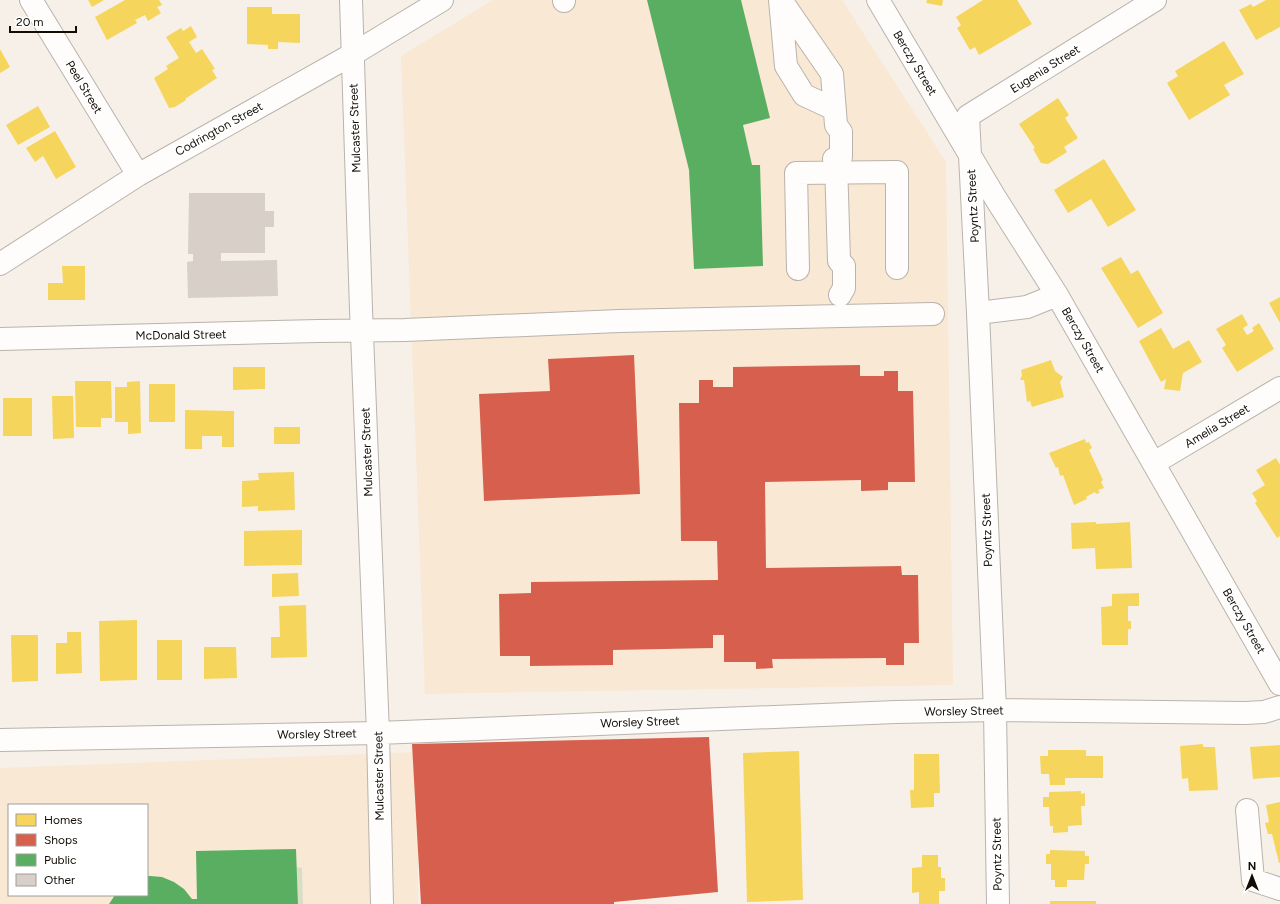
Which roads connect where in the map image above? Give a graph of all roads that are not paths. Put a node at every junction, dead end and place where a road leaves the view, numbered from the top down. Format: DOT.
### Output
graph roads {
  1 [pos="31,0"];
  2 [pos="351,0"];
  3 [pos="442,0"];
  4 [pos="780,0"];
  5 [pos="878,0"];
  6 [pos="1155,0"];
  7 [pos="352,54"];
  8 [pos="835,117"];
  9 [pos="971,156"];
  10 [pos="836,167"];
  11 [pos="138,175"];
  12 [pos="0,264"];
  13 [pos="897,268"];
  14 [pos="798,269"];
  15 [pos="1057,295"];
  16 [pos="840,306"];
  17 [pos="978,313"];
  18 [pos="933,314"];
  19 [pos="362,330"];
  20 [pos="0,339"];
  21 [pos="1280,388"];
  22 [pos="1154,463"];
  23 [pos="1280,684"];
  24 [pos="1280,707"];
  25 [pos="995,710"];
  26 [pos="378,733"];
  27 [pos="0,740"];
  28 [pos="1247,810"];
  29 [pos="1280,889"];
  30 [pos="382,904"];
  31 [pos="998,904"];
  1 -- 11 [label="street, Peel Street"];
  2 -- 7 [label="street, Mulcaster Street"];
  3 -- 7 [label="street, Codrington Street"];
  4 -- 8 [label="street"];
  4 -- 8 [label="street"];
  5 -- 9 [label="street, Berczy Street"];
  6 -- 9 [label="street, Eugenia Street"];
  7 -- 11 [label="street, Codrington Street"];
  7 -- 19 [label="street, Mulcaster Street"];
  8 -- 10 [label="street"];
  9 -- 15 [label="street, Berczy Street"];
  9 -- 17 [label="street, Poyntz Street"];
  10 -- 13 [label="street"];
  10 -- 14 [label="street"];
  10 -- 16 [label="street"];
  11 -- 12 [label="street, Codrington Street"];
  15 -- 17 [label="street"];
  15 -- 22 [label="street, Berczy Street"];
  16 -- 18 [label="street, McDonald Street"];
  16 -- 19 [label="street, McDonald Street"];
  17 -- 25 [label="street, Poyntz Street"];
  19 -- 20 [label="street, McDonald Street"];
  19 -- 26 [label="street, Mulcaster Street"];
  21 -- 22 [label="street, Amelia Street"];
  22 -- 23 [label="street, Berczy Street"];
  24 -- 25 [label="street, Worsley Street"];
  25 -- 26 [label="street, Worsley Street"];
  25 -- 31 [label="street, Poyntz Street"];
  26 -- 27 [label="street, Worsley Street"];
  26 -- 30 [label="street, Mulcaster Street"];
  28 -- 29 [label="street"];
}
